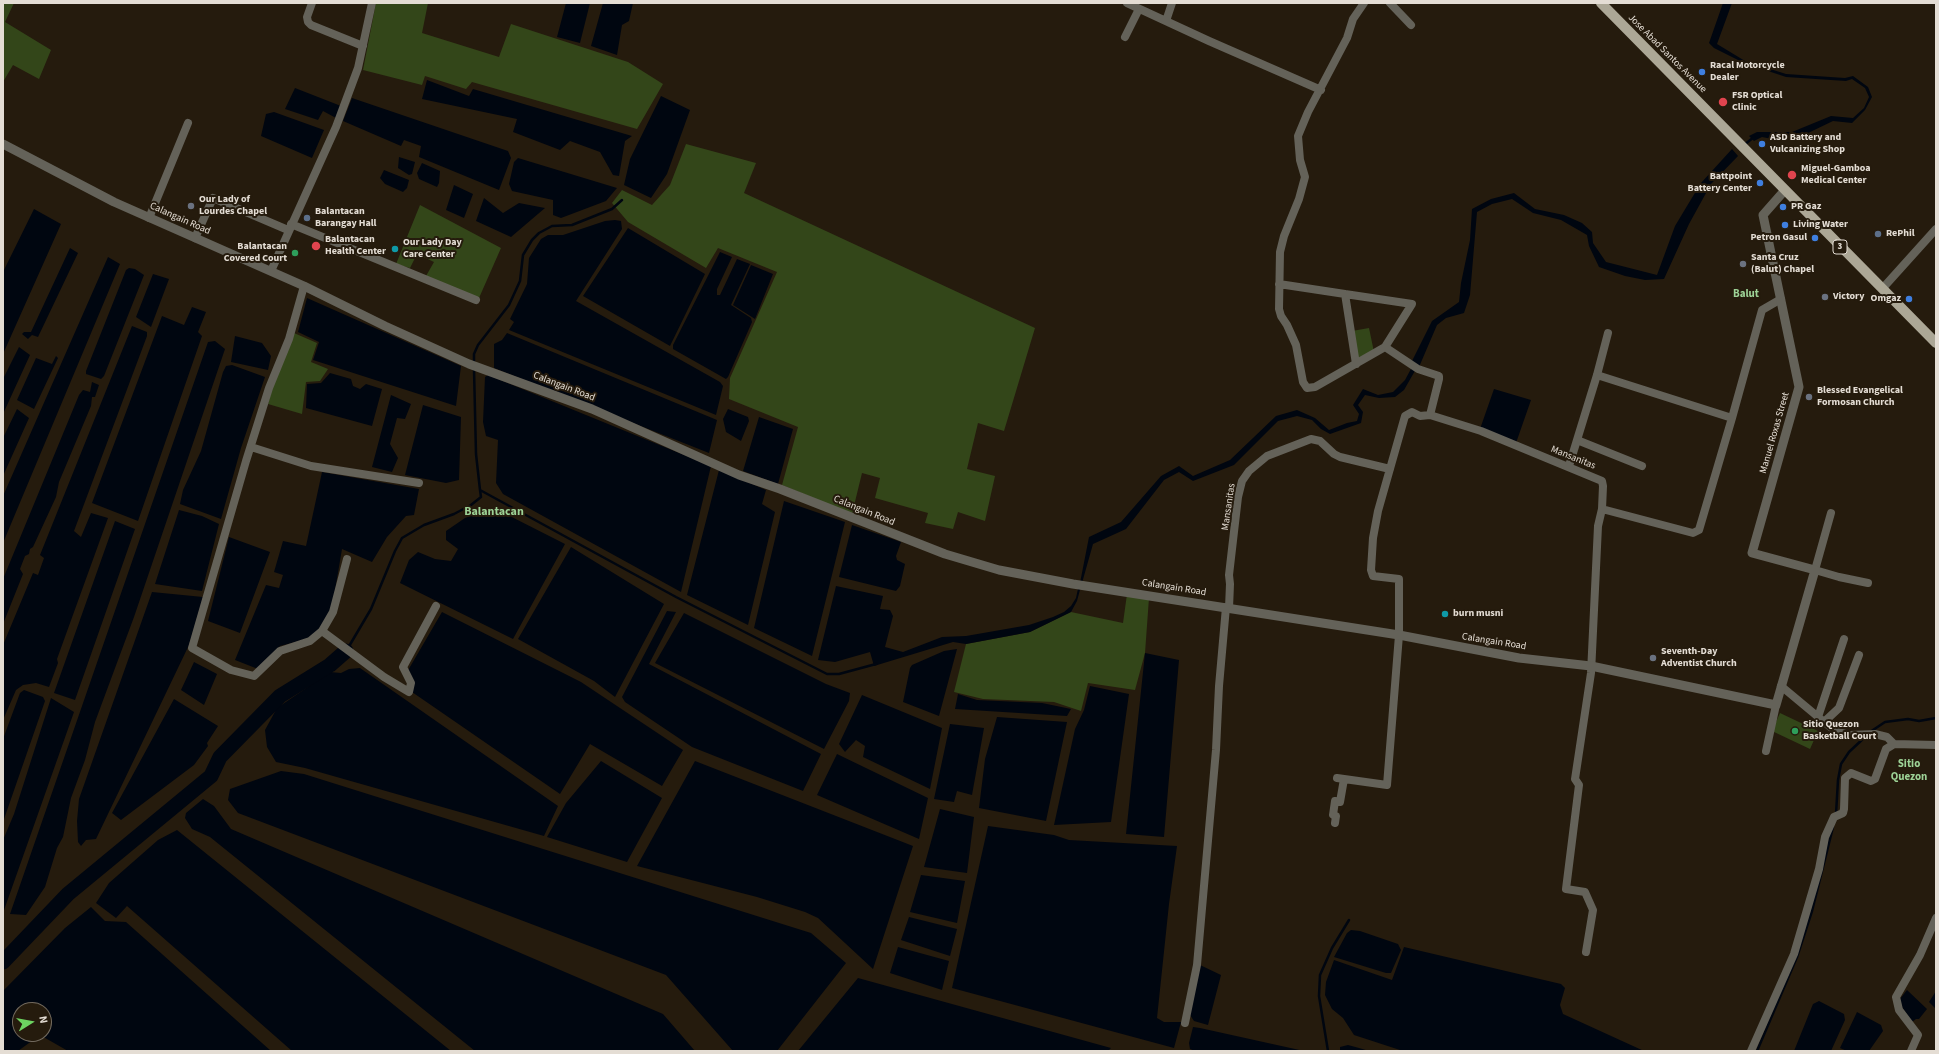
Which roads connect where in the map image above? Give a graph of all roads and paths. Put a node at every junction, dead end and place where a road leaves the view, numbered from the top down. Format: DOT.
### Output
graph roads {
  1 [pos="312,3"];
  2 [pos="372,3"];
  3 [pos="1130,3"];
  4 [pos="1172,3"];
  5 [pos="1364,3"];
  6 [pos="1390,3"];
  7 [pos="1601,3"];
  8 [pos="1139,9"];
  9 [pos="1166,21"];
  10 [pos="1411,25"];
  11 [pos="1125,37"];
  12 [pos="363,46"];
  13 [pos="1321,90"];
  14 [pos="188,123"];
  15 [pos="3,144"];
  16 [pos="1785,190"];
  17 [pos="149,218"];
  18 [pos="289,227"];
  19 [pos="1936,229"];
  20 [pos="195,238"];
  21 [pos="271,271"];
  22 [pos="1279,284"];
  23 [pos="304,286"];
  24 [pos="1882,289"];
  25 [pos="1345,294"];
  26 [pos="1781,299"];
  27 [pos="476,300"];
  28 [pos="1608,333"];
  29 [pos="1936,343"];
  30 [pos="1385,347"];
  31 [pos="1356,364"];
  32 [pos="1597,374"];
  33 [pos="1430,415"];
  34 [pos="1732,418"];
  35 [pos="1577,440"];
  36 [pos="250,447"];
  37 [pos="1568,466"];
  38 [pos="1642,466"];
  39 [pos="1390,469"];
  40 [pos="420,483"];
  41 [pos="1602,509"];
  42 [pos="1831,512"];
  43 [pos="347,559"];
  44 [pos="1815,570"];
  45 [pos="1868,583"];
  46 [pos="436,606"];
  47 [pos="1228,608"];
  48 [pos="322,630"];
  49 [pos="1399,635"];
  50 [pos="1844,639"];
  51 [pos="1859,655"];
  52 [pos="1591,666"];
  53 [pos="1781,686"];
  54 [pos="1776,705"];
  55 [pos="1821,720"];
  56 [pos="1894,744"];
  57 [pos="1936,745"];
  58 [pos="1766,751"];
  59 [pos="1335,823"];
  60 [pos="1936,918"];
  61 [pos="1586,952"];
  62 [pos="1185,1023"];
  63 [pos="1751,1051"];
  64 [pos="1911,1051"];
  1 -- 12 [label="street"];
  2 -- 12 [label="street"];
  3 -- 8 [label="street"];
  4 -- 9 [label="street"];
  5 -- 13 [label="street"];
  6 -- 10 [label="street"];
  7 -- 16 [label="main road, Jose Abad Santos Avenue / 3"];
  8 -- 9 [label="street"];
  8 -- 11 [label="street"];
  9 -- 13 [label="street"];
  12 -- 18 [label="street"];
  13 -- 22 [label="street"];
  14 -- 17 [label="street"];
  15 -- 17 [label="street, Calangain Road"];
  16 -- 24 [label="main road, Jose Abad Santos Avenue / 3"];
  16 -- 26 [label="street, Manuel Roxas Street"];
  17 -- 20 [label="street, Calangain Road"];
  18 -- 20 [label="street"];
  18 -- 21 [label="street"];
  18 -- 27 [label="street"];
  19 -- 24 [label="street"];
  20 -- 21 [label="street, Calangain Road"];
  21 -- 23 [label="street, Calangain Road"];
  22 -- 25 [label="street"];
  22 -- 31 [label="street"];
  23 -- 36 [label="street"];
  23 -- 47 [label="street, Calangain Road"];
  24 -- 29 [label="main road, Jose Abad Santos Avenue / 3"];
  25 -- 30 [label="street"];
  25 -- 31 [label="street"];
  26 -- 34 [label="street"];
  26 -- 44 [label="street, Manuel Roxas Street"];
  28 -- 32 [label="street"];
  30 -- 31 [label="street"];
  30 -- 33 [label="street"];
  32 -- 34 [label="street"];
  32 -- 35 [label="street"];
  33 -- 37 [label="street, Mansanitas"];
  33 -- 39 [label="street, Mansanitas"];
  34 -- 41 [label="street"];
  35 -- 37 [label="street"];
  35 -- 38 [label="street"];
  36 -- 40 [label="street"];
  36 -- 48 [label="street"];
  37 -- 41 [label="street, Mansanitas"];
  39 -- 47 [label="street, Mansanitas"];
  39 -- 49 [label="street, Mansanitas"];
  41 -- 52 [label="street, Mansanitas"];
  42 -- 44 [label="street"];
  43 -- 48 [label="street"];
  44 -- 45 [label="street"];
  44 -- 53 [label="street"];
  46 -- 48 [label="street"];
  47 -- 49 [label="street, Calangain Road"];
  47 -- 62 [label="street, Mansanitas"];
  49 -- 52 [label="street, Calangain Road"];
  49 -- 59 [label="street"];
  50 -- 55 [label="street"];
  51 -- 55 [label="street"];
  52 -- 54 [label="street, Calangain Road"];
  52 -- 61 [label="street, Mansanitas"];
  53 -- 54 [label="street"];
  53 -- 55 [label="street"];
  54 -- 58 [label="street"];
  55 -- 56 [label="street"];
  56 -- 57 [label="street"];
  56 -- 63 [label="street"];
  60 -- 64 [label="street"];
}
